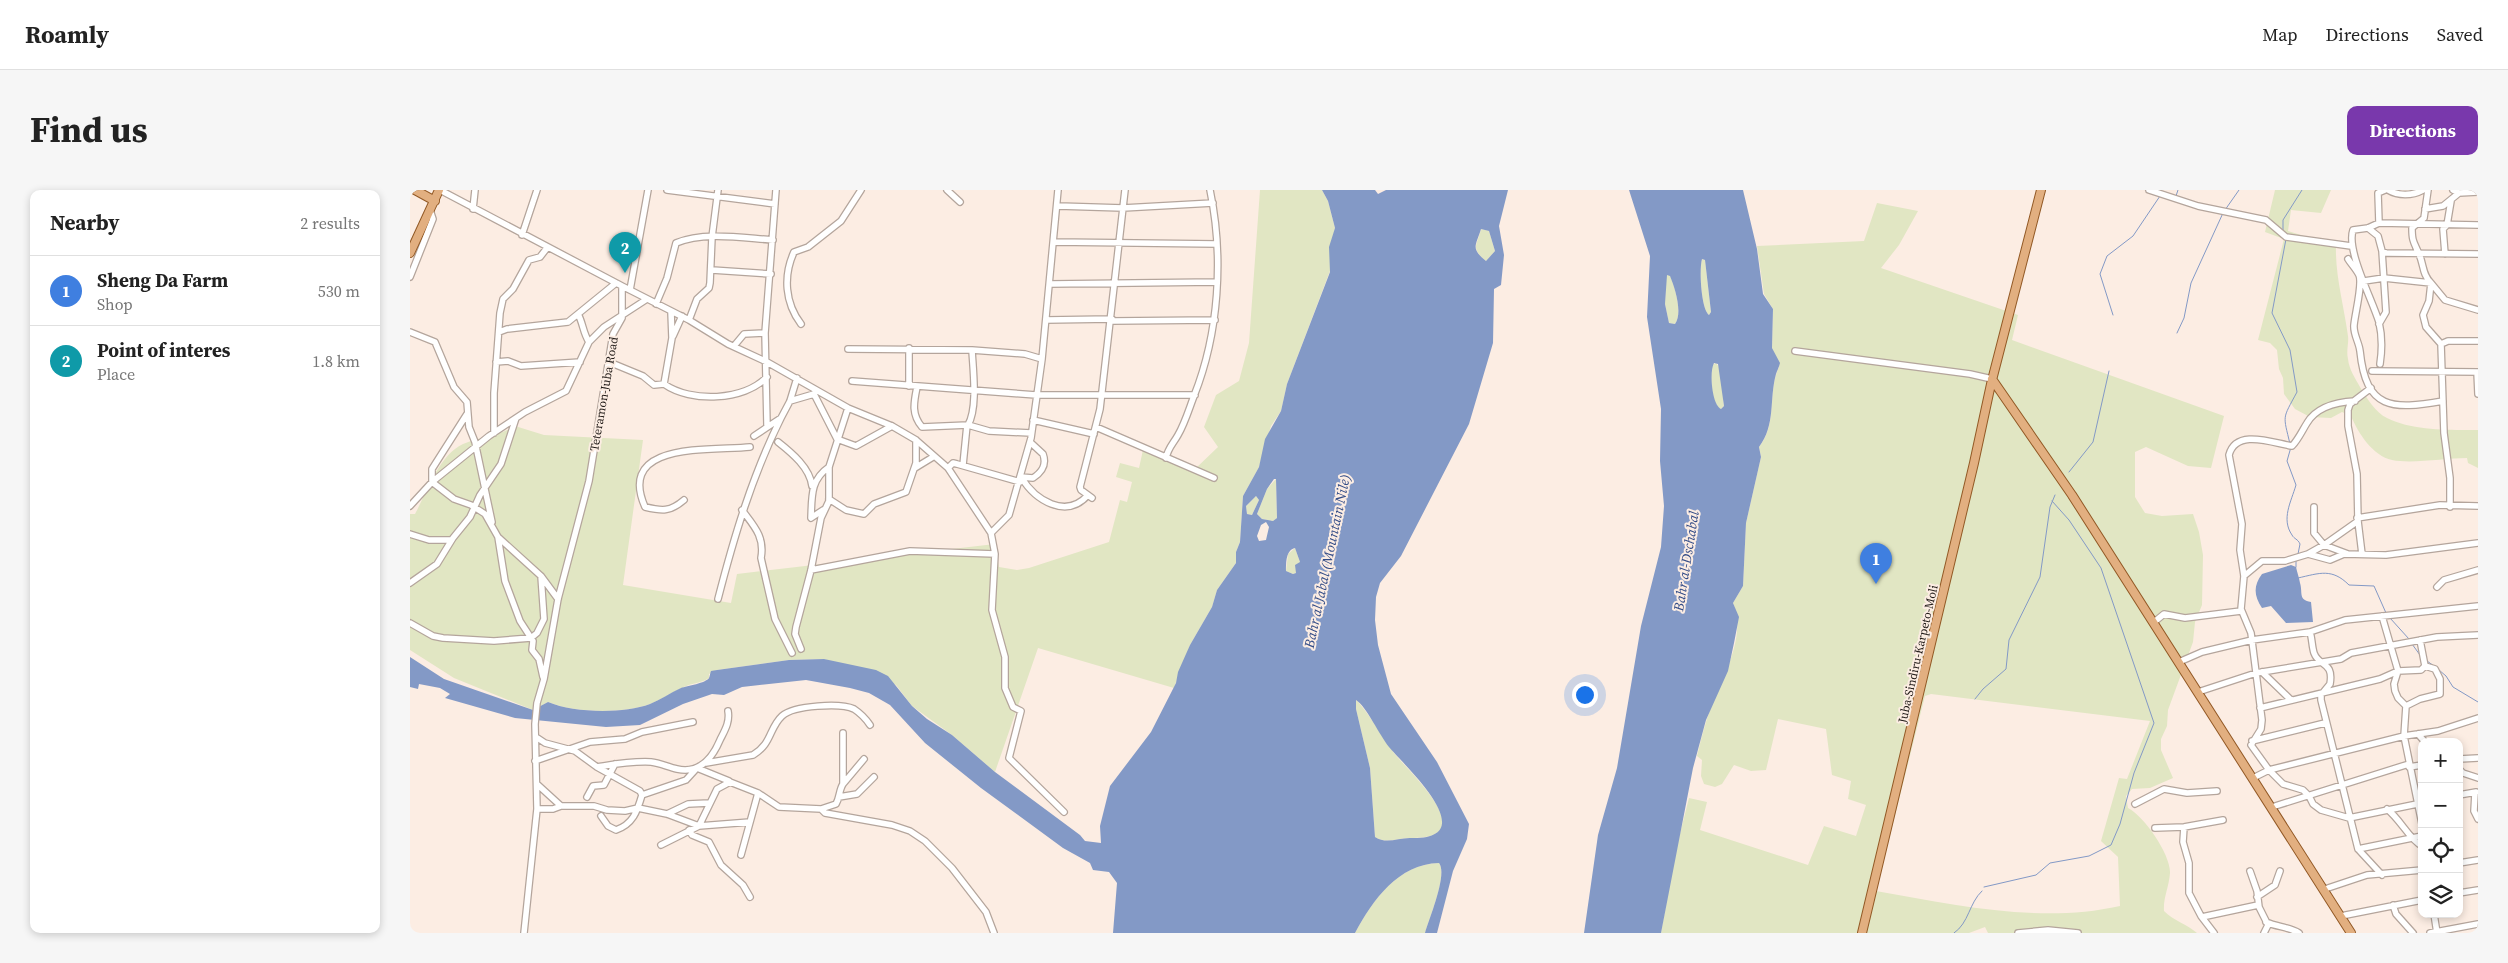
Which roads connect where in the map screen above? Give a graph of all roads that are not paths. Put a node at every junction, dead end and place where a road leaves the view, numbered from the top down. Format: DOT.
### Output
graph roads {
  1 [pos="415,190"];
  2 [pos="440,190"];
  3 [pos="475,190"];
  4 [pos="537,190"];
  5 [pos="648,190"];
  6 [pos="667,190"];
  7 [pos="718,190"];
  8 [pos="776,190"];
  9 [pos="861,190"];
  10 [pos="947,190"];
  11 [pos="1058,190"];
  12 [pos="1125,190"];
  13 [pos="1210,190"];
  14 [pos="2041,190"];
  15 [pos="2149,190"];
  16 [pos="2387,190"];
  17 [pos="2422,190"];
  18 [pos="2428,190"];
  19 [pos="2456,191"];
  20 [pos="2378,192"];
  21 [pos="2478,192"];
  22 [pos="717,198"];
  23 [pos="435,201"];
  24 [pos="2451,201"];
  25 [pos="960,202"];
  26 [pos="1213,203"];
  27 [pos="775,204"];
  28 [pos="1058,206"];
  29 [pos="1123,208"];
  30 [pos="473,209"];
  31 [pos="430,210"];
  32 [pos="2425,210"];
  33 [pos="2379,223"];
  34 [pos="2478,224"];
  35 [pos="2415,225"];
  36 [pos="2447,225"];
  37 [pos="2368,228"];
  38 [pos="522,235"];
  39 [pos="712,237"];
  40 [pos="773,240"];
  41 [pos="1054,242"];
  42 [pos="1119,243"];
  43 [pos="1217,244"];
  44 [pos="2351,246"];
  45 [pos="547,248"];
  46 [pos="2382,251"];
  47 [pos="410,253"];
  48 [pos="2419,254"];
  49 [pos="2445,254"];
  50 [pos="2478,254"];
  51 [pos="2348,259"];
  52 [pos="712,270"];
  53 [pos="771,274"];
  54 [pos="410,277"];
  55 [pos="2384,278"];
  56 [pos="2364,281"];
  57 [pos="1115,282"];
  58 [pos="1217,282"];
  59 [pos="616,283"];
  60 [pos="2431,283"];
  61 [pos="1050,284"];
  62 [pos="622,286"];
  63 [pos="630,290"];
  64 [pos="646,299"];
  65 [pos="656,304"];
  66 [pos="2478,310"];
  67 [pos="671,312"];
  68 [pos="578,314"];
  69 [pos="682,316"];
  70 [pos="622,318"];
  71 [pos="689,320"];
  72 [pos="1046,320"];
  73 [pos="1112,320"];
  74 [pos="1215,320"];
  75 [pos="801,324"];
  76 [pos="2379,324"];
  77 [pos="410,332"];
  78 [pos="499,332"];
  79 [pos="765,333"];
  80 [pos="672,338"];
  81 [pos="2478,341"];
  82 [pos="589,342"];
  83 [pos="2441,344"];
  84 [pos="734,346"];
  85 [pos="909,348"];
  86 [pos="848,349"];
  87 [pos="972,350"];
  88 [pos="1795,351"];
  89 [pos="1042,359"];
  90 [pos="496,362"];
  91 [pos="580,362"];
  92 [pos="609,362"];
  93 [pos="767,362"];
  94 [pos="2380,364"];
  95 [pos="2372,371"];
  96 [pos="2443,372"];
  97 [pos="2478,372"];
  98 [pos="766,377"];
  99 [pos="797,378"];
  100 [pos="1992,380"];
  101 [pos="852,381"];
  102 [pos="664,384"];
  103 [pos="909,386"];
  104 [pos="917,387"];
  105 [pos="2371,388"];
  106 [pos="973,389"];
  107 [pos="815,393"];
  108 [pos="1036,394"];
  109 [pos="1102,394"];
  110 [pos="2478,394"];
  111 [pos="1195,395"];
  112 [pos="790,401"];
  113 [pos="2355,401"];
  114 [pos="2443,401"];
  115 [pos="848,408"];
  116 [pos="467,414"];
  117 [pos="516,418"];
  118 [pos="781,418"];
  119 [pos="1033,420"];
  120 [pos="767,425"];
  121 [pos="967,425"];
  122 [pos="892,426"];
  123 [pos="1096,427"];
  124 [pos="494,433"];
  125 [pos="1031,433"];
  126 [pos="1094,434"];
  127 [pos="754,436"];
  128 [pos="837,439"];
  129 [pos="916,440"];
  130 [pos="778,442"];
  131 [pos="1030,442"];
  132 [pos="475,447"];
  133 [pos="750,447"];
  134 [pos="933,457"];
  135 [pos="1166,458"];
  136 [pos="963,465"];
  137 [pos="829,467"];
  138 [pos="948,468"];
  139 [pos="913,469"];
  140 [pos="1214,478"];
  141 [pos="1020,480"];
  142 [pos="432,482"];
  143 [pos="812,486"];
  144 [pos="485,487"];
  145 [pos="829,499"];
  146 [pos="684,500"];
  147 [pos="410,506"];
  148 [pos="2478,506"];
  149 [pos="475,507"];
  150 [pos="2314,507"];
  151 [pos="2450,507"];
  152 [pos="742,510"];
  153 [pos="824,510"];
  154 [pos="2357,519"];
  155 [pos="492,524"];
  156 [pos="991,533"];
  157 [pos="410,534"];
  158 [pos="498,536"];
  159 [pos="451,540"];
  160 [pos="2478,543"];
  161 [pos="2324,545"];
  162 [pos="995,554"];
  163 [pos="2308,554"];
  164 [pos="2348,554"];
  165 [pos="2362,554"];
  166 [pos="811,570"];
  167 [pos="2478,570"];
  168 [pos="541,576"];
  169 [pos="2244,576"];
  170 [pos="410,583"];
  171 [pos="2437,587"];
  172 [pos="558,598"];
  173 [pos="718,599"];
  174 [pos="2478,606"];
  175 [pos="2241,611"];
  176 [pos="2382,616"];
  177 [pos="410,623"];
  178 [pos="2153,623"];
  179 [pos="2310,632"];
  180 [pos="2478,635"];
  181 [pos="531,638"];
  182 [pos="2252,640"];
  183 [pos="2420,640"];
  184 [pos="2390,647"];
  185 [pos="801,649"];
  186 [pos="792,653"];
  187 [pos="2323,661"];
  188 [pos="2179,662"];
  189 [pos="2425,666"];
  190 [pos="2398,671"];
  191 [pos="2259,673"];
  192 [pos="544,679"];
  193 [pos="2325,691"];
  194 [pos="2198,692"];
  195 [pos="2291,700"];
  196 [pos="2406,706"];
  197 [pos="2260,708"];
  198 [pos="728,712"];
  199 [pos="2478,718"];
  200 [pos="693,722"];
  201 [pos="2325,723"];
  202 [pos="870,725"];
  203 [pos="843,734"];
  204 [pos="2418,734"];
  205 [pos="2404,736"];
  206 [pos="536,737"];
  207 [pos="2422,738"];
  208 [pos="2252,742"];
  209 [pos="569,750"];
  210 [pos="2333,753"];
  211 [pos="2478,758"];
  212 [pos="864,759"];
  213 [pos="2463,759"];
  214 [pos="535,761"];
  215 [pos="706,763"];
  216 [pos="615,764"];
  217 [pos="2418,765"];
  218 [pos="2409,766"];
  219 [pos="597,767"];
  220 [pos="697,768"];
  221 [pos="2269,770"];
  222 [pos="2463,773"];
  223 [pos="610,774"];
  224 [pos="874,777"];
  225 [pos="2253,778"];
  226 [pos="2478,778"];
  227 [pos="730,782"];
  228 [pos="843,784"];
  229 [pos="538,785"];
  230 [pos="2341,786"];
  231 [pos="2217,791"];
  232 [pos="2477,792"];
  233 [pos="758,793"];
  234 [pos="2463,794"];
  235 [pos="2466,794"];
  236 [pos="642,796"];
  237 [pos="2309,796"];
  238 [pos="587,797"];
  239 [pos="840,797"];
  240 [pos="2418,800"];
  241 [pos="709,803"];
  242 [pos="836,804"];
  243 [pos="2135,804"];
  244 [pos="2418,804"];
  245 [pos="2474,804"];
  246 [pos="561,806"];
  247 [pos="2272,807"];
  248 [pos="638,808"];
  249 [pos="537,809"];
  250 [pos="821,809"];
  251 [pos="2387,809"];
  252 [pos="1064,812"];
  253 [pos="666,814"];
  254 [pos="842,815"];
  255 [pos="601,816"];
  256 [pos="2349,818"];
  257 [pos="2478,819"];
  258 [pos="2223,820"];
  259 [pos="750,822"];
  260 [pos="698,826"];
  261 [pos="2184,827"];
  262 [pos="2155,828"];
  263 [pos="689,830"];
  264 [pos="2418,837"];
  265 [pos="2412,838"];
  266 [pos="2418,843"];
  267 [pos="662,845"];
  268 [pos="2358,849"];
  269 [pos="741,856"];
  270 [pos="2478,860"];
  271 [pos="2463,862"];
  272 [pos="2418,870"];
  273 [pos="2250,871"];
  274 [pos="2280,871"];
  275 [pos="2382,875"];
  276 [pos="2325,890"];
  277 [pos="2478,890"];
  278 [pos="2463,892"];
  279 [pos="750,896"];
  280 [pos="2256,897"];
  281 [pos="2418,901"];
  282 [pos="2258,905"];
  283 [pos="2392,905"];
  284 [pos="2341,916"];
  285 [pos="2202,917"];
  286 [pos="2435,918"];
  287 [pos="2266,922"];
  288 [pos="2478,924"];
  289 [pos="2278,928"];
  290 [pos="2265,932"];
  291 [pos="2437,932"];
  292 [pos="524,933"];
  293 [pos="994,933"];
  294 [pos="1862,933"];
  295 [pos="2018,933"];
  296 [pos="2078,933"];
  297 [pos="2214,933"];
  298 [pos="2299,933"];
  299 [pos="2351,933"];
  300 [pos="2412,933"];
  301 [pos="2430,933"];
  1 -- 23 [label="main road"];
  2 -- 23 [label="main road"];
  2 -- 30 [label="street"];
  3 -- 30 [label="street"];
  4 -- 38 [label="street"];
  5 -- 63 [label="street"];
  6 -- 22 [label="street"];
  7 -- 22 [label="street"];
  8 -- 27 [label="street"];
  9 -- 75 [label="street"];
  10 -- 25 [label="street"];
  11 -- 28 [label="street"];
  12 -- 29 [label="street"];
  13 -- 26 [label="street"];
  14 -- 100 [label="main road, Juba-Sindiru-Karpeto-Moli"];
  15 -- 44 [label="street"];
  16 -- 17 [label="street"];
  16 -- 20 [label="street"];
  18 -- 32 [label="street"];
  19 -- 21 [label="street"];
  19 -- 24 [label="street"];
  20 -- 33 [label="street"];
  22 -- 27 [label="street"];
  22 -- 39 [label="street"];
  23 -- 31 [label="main road"];
  24 -- 32 [label="street"];
  24 -- 36 [label="street"];
  26 -- 29 [label="street"];
  26 -- 43 [label="street"];
  27 -- 40 [label="street"];
  28 -- 29 [label="street"];
  28 -- 41 [label="street"];
  29 -- 42 [label="street"];
  30 -- 38 [label="street"];
  31 -- 47 [label="main road"];
  31 -- 54 [label="street"];
  32 -- 35 [label="street"];
  33 -- 35 [label="street"];
  33 -- 37 [label="street"];
  34 -- 36 [label="street"];
  35 -- 36 [label="street"];
  35 -- 48 [label="street"];
  36 -- 49 [label="street"];
  37 -- 44 [label="street"];
  37 -- 46 [label="street"];
  38 -- 45 [label="street"];
  39 -- 40 [label="street"];
  39 -- 52 [label="street"];
  39 -- 65 [label="street"];
  40 -- 53 [label="street"];
  41 -- 42 [label="street"];
  41 -- 61 [label="street"];
  42 -- 43 [label="street"];
  42 -- 57 [label="street"];
  43 -- 58 [label="street"];
  44 -- 56 [label="street"];
  45 -- 59 [label="street"];
  45 -- 78 [label="street"];
  46 -- 48 [label="street"];
  46 -- 55 [label="street"];
  48 -- 49 [label="street"];
  48 -- 60 [label="street"];
  49 -- 50 [label="street"];
  51 -- 105 [label="street"];
  52 -- 53 [label="street"];
  52 -- 71 [label="street"];
  53 -- 79 [label="street"];
  55 -- 56 [label="street"];
  55 -- 60 [label="street"];
  55 -- 76 [label="street"];
  56 -- 76 [label="street"];
  57 -- 58 [label="street"];
  57 -- 61 [label="street"];
  57 -- 73 [label="street"];
  58 -- 74 [label="street"];
  59 -- 62 [label="street"];
  59 -- 68 [label="street"];
  60 -- 66 [label="street"];
  60 -- 83 [label="street"];
  61 -- 72 [label="street"];
  62 -- 63 [label="street"];
  62 -- 70 [label="street, Teteramon-Juba Road"];
  63 -- 64 [label="street"];
  64 -- 65 [label="street"];
  64 -- 70 [label="street"];
  65 -- 67 [label="street"];
  67 -- 69 [label="street"];
  67 -- 80 [label="street"];
  68 -- 78 [label="street"];
  68 -- 82 [label="street"];
  69 -- 71 [label="street"];
  69 -- 80 [label="street"];
  70 -- 82 [label="street"];
  70 -- 92 [label="street, Teteramon-Juba Road"];
  71 -- 84 [label="street"];
  72 -- 73 [label="street"];
  72 -- 89 [label="street"];
  73 -- 74 [label="street"];
  73 -- 109 [label="street"];
  74 -- 111 [label="street"];
  76 -- 94 [label="street"];
  77 -- 116 [label="street"];
  78 -- 90 [label="street"];
  79 -- 84 [label="street"];
  79 -- 93 [label="street"];
  80 -- 102 [label="street"];
  81 -- 83 [label="street"];
  82 -- 91 [label="street"];
  83 -- 96 [label="street"];
  84 -- 93 [label="street"];
  85 -- 86 [label="street"];
  85 -- 87 [label="street"];
  85 -- 103 [label="street"];
  87 -- 89 [label="street"];
  87 -- 106 [label="street"];
  88 -- 100 [label="street"];
  89 -- 108 [label="street"];
  90 -- 91 [label="street"];
  90 -- 124 [label="street"];
  91 -- 117 [label="street"];
  92 -- 102 [label="street"];
  92 -- 172 [label="street, Teteramon-Juba Road"];
  93 -- 98 [label="street"];
  93 -- 99 [label="street"];
  95 -- 96 [label="street"];
  96 -- 97 [label="street"];
  96 -- 114 [label="street"];
  97 -- 110 [label="street"];
  98 -- 102 [label="street"];
  98 -- 120 [label="street"];
  99 -- 107 [label="street"];
  99 -- 112 [label="street"];
  100 -- 178 [label="main road"];
  100 -- 294 [label="main road, Juba-Sindiru-Karpeto-Moli"];
  101 -- 103 [label="street"];
  103 -- 104 [label="street"];
  104 -- 106 [label="street"];
  104 -- 121 [label="street"];
  105 -- 113 [label="street"];
  105 -- 114 [label="street"];
  106 -- 108 [label="street"];
  106 -- 121 [label="street"];
  107 -- 112 [label="street"];
  107 -- 115 [label="street"];
  107 -- 128 [label="street"];
  108 -- 109 [label="street"];
  108 -- 119 [label="street"];
  109 -- 111 [label="street"];
  109 -- 123 [label="street"];
  111 -- 135 [label="street"];
  112 -- 118 [label="street"];
  113 -- 154 [label="street"];
  113 -- 169 [label="street"];
  114 -- 151 [label="street"];
  115 -- 122 [label="street"];
  115 -- 128 [label="street"];
  116 -- 132 [label="street"];
  116 -- 142 [label="street"];
  117 -- 124 [label="street"];
  117 -- 144 [label="street"];
  118 -- 120 [label="street"];
  118 -- 152 [label="street"];
  119 -- 125 [label="street"];
  119 -- 126 [label="street"];
  120 -- 127 [label="street"];
  121 -- 125 [label="street"];
  121 -- 136 [label="street"];
  122 -- 128 [label="street"];
  122 -- 129 [label="street"];
  123 -- 126 [label="street"];
  123 -- 135 [label="street"];
  124 -- 132 [label="street"];
  125 -- 131 [label="street"];
  126 -- 141 [label="street"];
  128 -- 137 [label="street"];
  129 -- 134 [label="street"];
  129 -- 139 [label="street"];
  130 -- 143 [label="street"];
  131 -- 141 [label="street"];
  131 -- 141 [label="street"];
  132 -- 142 [label="street"];
  132 -- 144 [label="street"];
  133 -- 146 [label="street"];
  134 -- 138 [label="street"];
  134 -- 139 [label="street"];
  135 -- 140 [label="street"];
  136 -- 138 [label="street"];
  136 -- 141 [label="street"];
  137 -- 143 [label="street"];
  137 -- 145 [label="street"];
  138 -- 156 [label="street"];
  139 -- 145 [label="street"];
  141 -- 156 [label="street"];
  142 -- 147 [label="street"];
  142 -- 149 [label="street"];
  143 -- 153 [label="street"];
  144 -- 149 [label="street"];
  144 -- 155 [label="street"];
  145 -- 153 [label="street"];
  148 -- 151 [label="street"];
  149 -- 155 [label="street"];
  149 -- 159 [label="street"];
  150 -- 161 [label="street"];
  151 -- 154 [label="street"];
  152 -- 173 [label="street"];
  152 -- 186 [label="street"];
  153 -- 166 [label="street"];
  154 -- 161 [label="street"];
  154 -- 165 [label="street"];
  155 -- 158 [label="street"];
  156 -- 162 [label="street"];
  157 -- 159 [label="street"];
  158 -- 168 [label="street"];
  158 -- 181 [label="street"];
  159 -- 170 [label="street"];
  160 -- 165 [label="street"];
  161 -- 163 [label="street"];
  161 -- 164 [label="street"];
  162 -- 166 [label="street"];
  162 -- 252 [label="street"];
  163 -- 164 [label="street"];
  163 -- 169 [label="street"];
  164 -- 165 [label="street"];
  166 -- 185 [label="street"];
  167 -- 171 [label="street"];
  168 -- 172 [label="street"];
  168 -- 181 [label="street"];
  169 -- 175 [label="street"];
  172 -- 192 [label="street, Teteramon-Juba Road"];
  174 -- 176 [label="street"];
  175 -- 178 [label="street"];
  175 -- 182 [label="street"];
  176 -- 179 [label="street"];
  176 -- 184 [label="street"];
  177 -- 181 [label="street"];
  178 -- 188 [label="main road"];
  179 -- 182 [label="street"];
  179 -- 187 [label="street"];
  180 -- 183 [label="street"];
  181 -- 192 [label="street"];
  182 -- 188 [label="street"];
  182 -- 191 [label="street"];
  183 -- 184 [label="street"];
  183 -- 189 [label="street"];
  184 -- 187 [label="street"];
  184 -- 190 [label="street"];
  187 -- 191 [label="street"];
  187 -- 193 [label="street"];
  188 -- 194 [label="main road"];
  189 -- 190 [label="street"];
  189 -- 196 [label="street"];
  190 -- 193 [label="street"];
  190 -- 196 [label="street"];
  191 -- 194 [label="street"];
  191 -- 195 [label="street"];
  191 -- 197 [label="street"];
  192 -- 206 [label="street, Teteramon-Juba Road"];
  193 -- 195 [label="street"];
  193 -- 201 [label="street"];
  194 -- 225 [label="main road"];
  195 -- 197 [label="street"];
  196 -- 205 [label="street"];
  197 -- 208 [label="street"];
  198 -- 215 [label="street"];
  199 -- 204 [label="street"];
  200 -- 209 [label="street"];
  201 -- 208 [label="street"];
  201 -- 210 [label="street"];
  202 -- 215 [label="street"];
  203 -- 228 [label="street"];
  204 -- 205 [label="street"];
  204 -- 207 [label="street"];
  205 -- 210 [label="street"];
  205 -- 218 [label="street"];
  206 -- 209 [label="street"];
  206 -- 214 [label="street, Teteramon-Juba Road"];
  208 -- 221 [label="street"];
  209 -- 214 [label="street"];
  209 -- 219 [label="street"];
  210 -- 221 [label="street"];
  210 -- 230 [label="street"];
  211 -- 213 [label="street"];
  212 -- 228 [label="street"];
  214 -- 229 [label="street, Teteramon-Juba Road"];
  215 -- 220 [label="street"];
  216 -- 219 [label="street"];
  216 -- 220 [label="street"];
  216 -- 223 [label="street"];
  217 -- 218 [label="street"];
  218 -- 230 [label="street"];
  218 -- 240 [label="street"];
  219 -- 223 [label="street"];
  220 -- 227 [label="street"];
  220 -- 236 [label="street"];
  221 -- 225 [label="street"];
  221 -- 237 [label="street"];
  222 -- 226 [label="street"];
  223 -- 236 [label="street"];
  223 -- 238 [label="street"];
  224 -- 239 [label="street"];
  225 -- 247 [label="main road"];
  227 -- 233 [label="street"];
  227 -- 241 [label="street"];
  228 -- 239 [label="street"];
  229 -- 246 [label="street"];
  229 -- 249 [label="street, Teteramon-Juba Road"];
  230 -- 237 [label="street"];
  230 -- 256 [label="street"];
  231 -- 243 [label="street"];
  232 -- 235 [label="street"];
  232 -- 245 [label="street"];
  233 -- 250 [label="street"];
  233 -- 259 [label="street"];
  234 -- 235 [label="street"];
  235 -- 245 [label="street"];
  236 -- 248 [label="street"];
  237 -- 247 [label="street"];
  237 -- 256 [label="street"];
  239 -- 242 [label="street"];
  241 -- 253 [label="street"];
  241 -- 260 [label="street"];
  242 -- 250 [label="street"];
  242 -- 254 [label="street"];
  244 -- 251 [label="street"];
  245 -- 257 [label="street"];
  246 -- 248 [label="street"];
  246 -- 249 [label="street"];
  247 -- 276 [label="main road"];
  248 -- 253 [label="street"];
  248 -- 255 [label="street"];
  249 -- 292 [label="street, Teteramon-Juba Road"];
  250 -- 254 [label="street"];
  251 -- 256 [label="street"];
  251 -- 265 [label="street"];
  253 -- 260 [label="street"];
  254 -- 293 [label="street"];
  256 -- 268 [label="street"];
  258 -- 261 [label="street"];
  259 -- 260 [label="street"];
  259 -- 269 [label="street"];
  260 -- 263 [label="street"];
  261 -- 262 [label="street"];
  261 -- 285 [label="street"];
  263 -- 267 [label="street"];
  263 -- 279 [label="street"];
  264 -- 265 [label="street"];
  265 -- 266 [label="street"];
  265 -- 268 [label="street"];
  268 -- 275 [label="street"];
  270 -- 271 [label="street"];
  272 -- 275 [label="street"];
  273 -- 280 [label="street"];
  274 -- 280 [label="street"];
  275 -- 276 [label="street"];
  276 -- 284 [label="main road"];
  277 -- 278 [label="street"];
  280 -- 282 [label="street"];
  281 -- 283 [label="street"];
  282 -- 285 [label="street"];
  282 -- 287 [label="street"];
  283 -- 284 [label="street"];
  283 -- 300 [label="street"];
  284 -- 299 [label="main road"];
  285 -- 297 [label="street"];
  286 -- 291 [label="street"];
  287 -- 289 [label="street"];
  287 -- 290 [label="street"];
  288 -- 291 [label="street"];
  289 -- 290 [label="street"];
  289 -- 298 [label="street"];
  291 -- 301 [label="street"];
  295 -- 296 [label="street"];
}
